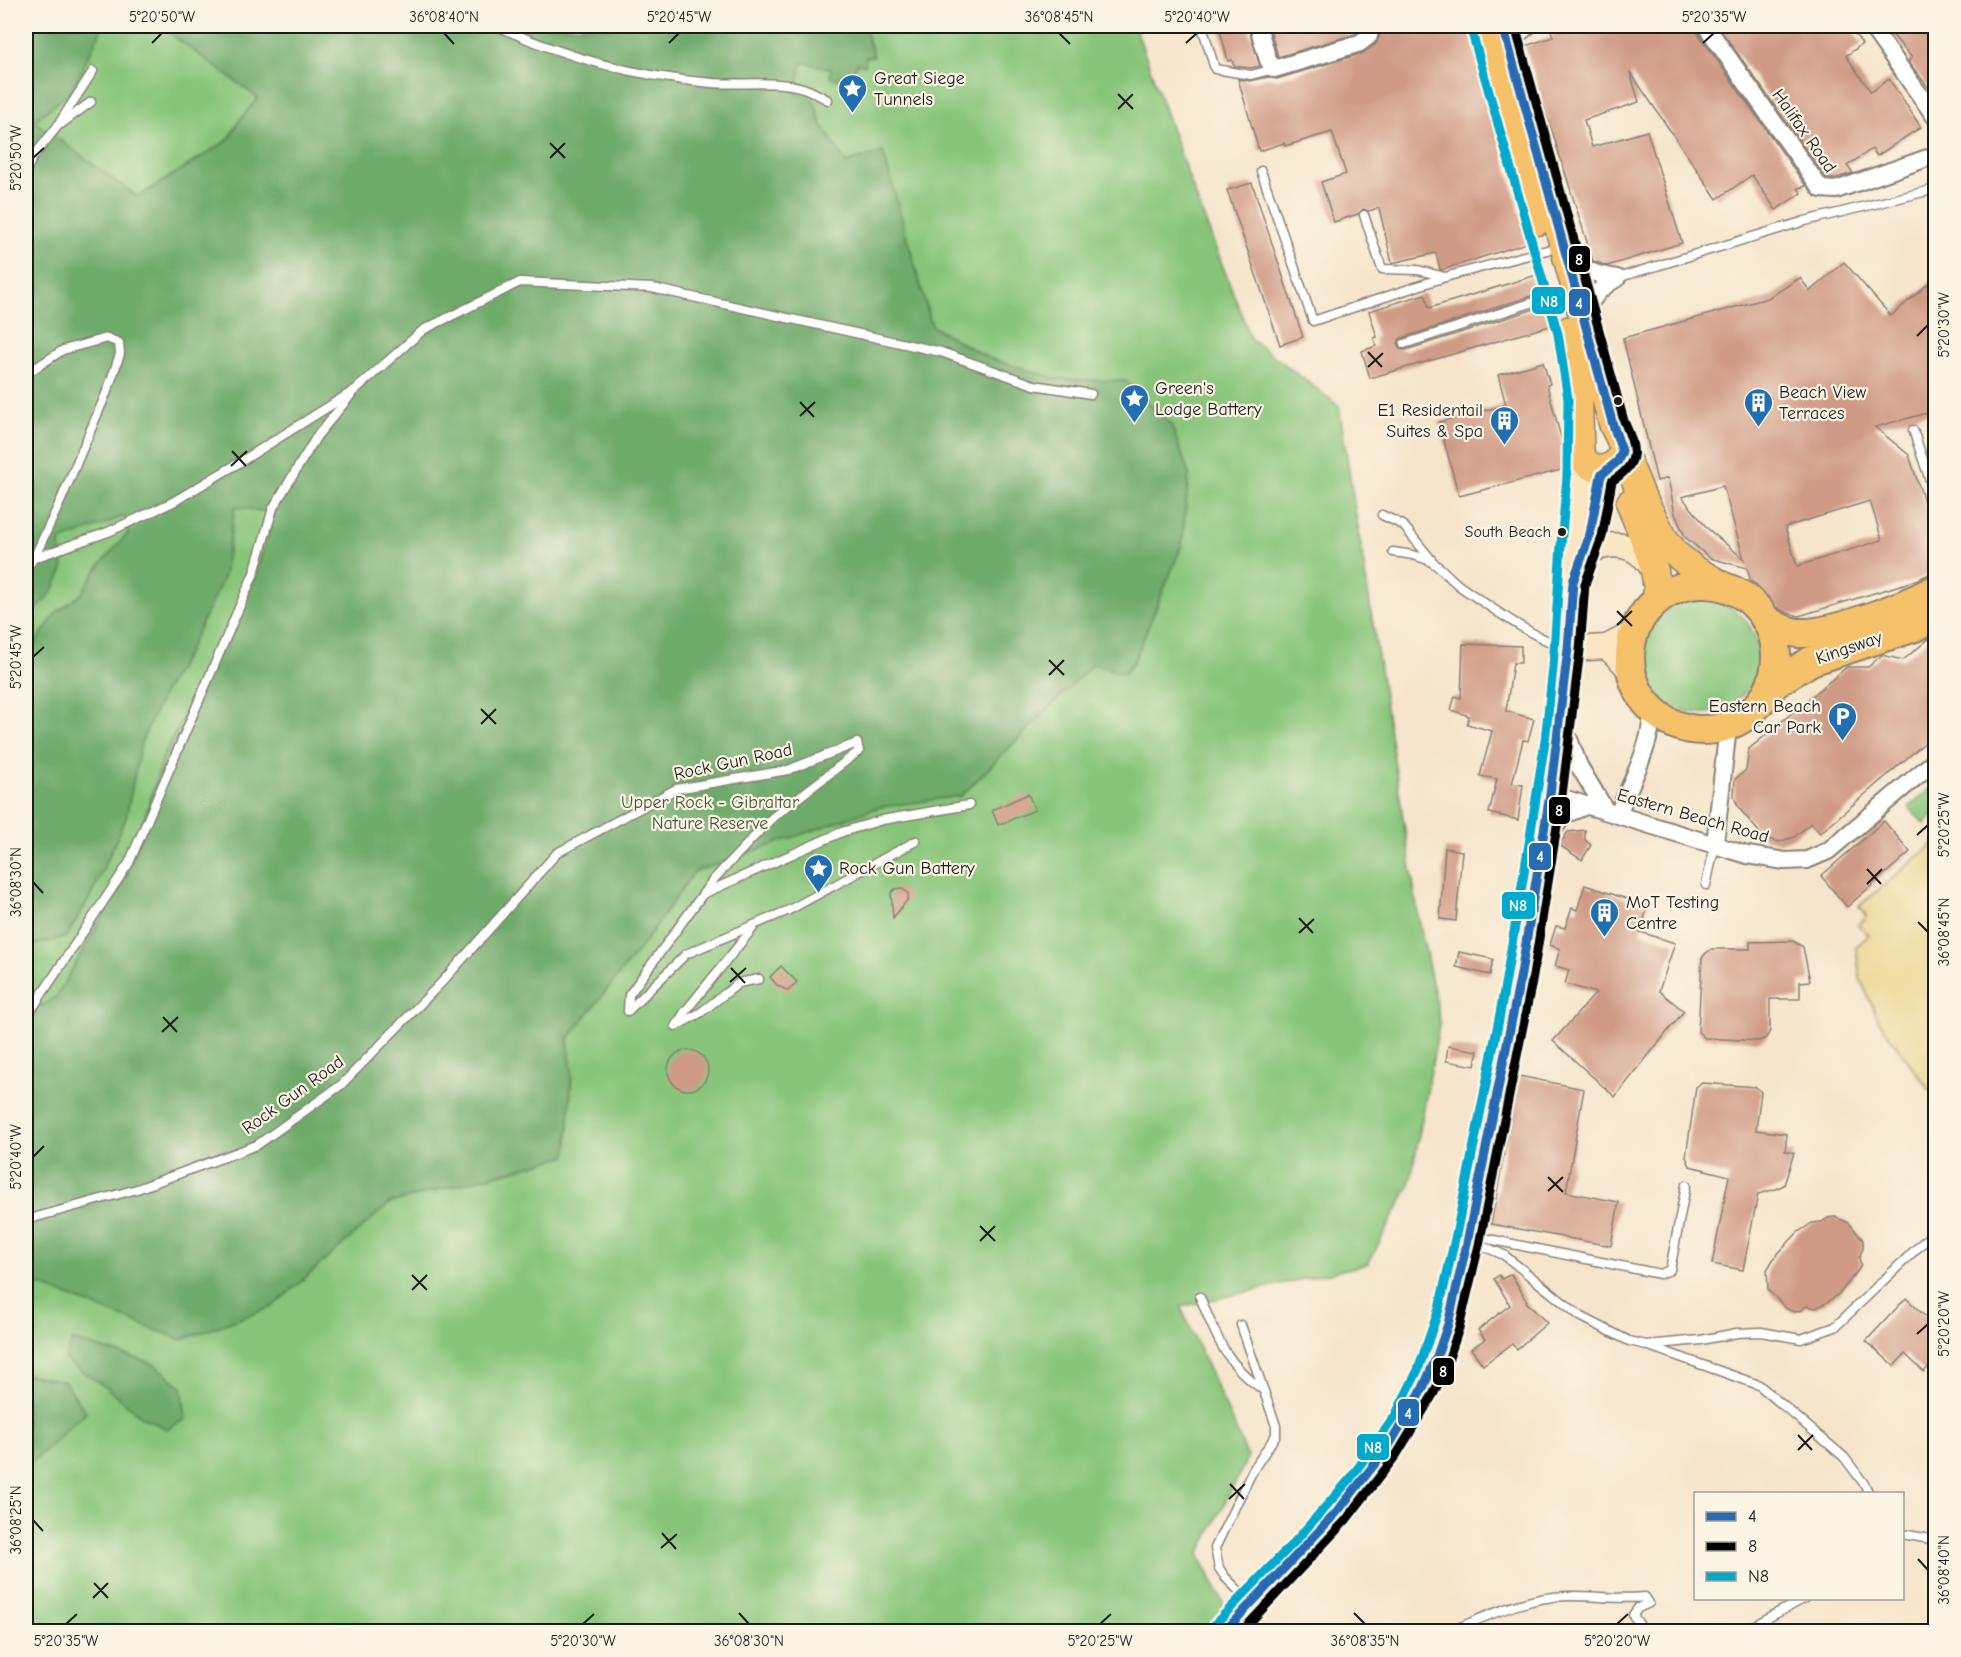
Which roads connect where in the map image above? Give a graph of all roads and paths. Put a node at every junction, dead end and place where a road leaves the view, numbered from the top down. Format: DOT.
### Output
graph roads {
  1 [pos="497,26"];
  2 [pos="1202,26"];
  3 [pos="1258,26"];
  4 [pos="1371,26"];
  5 [pos="1483,26"];
  6 [pos="1706,26"];
  7 [pos="1871,26"];
  8 [pos="1513,31"];
  9 [pos="1274,69"];
  10 [pos="93,71"];
  11 [pos="828,100"];
  12 [pos="91,102"];
  13 [pos="1935,118"];
  14 [pos="56,128"];
  15 [pos="1935,155"];
  16 [pos="26,171"];
  17 [pos="1261,171"];
  18 [pos="1935,189"];
  19 [pos="1365,215"];
  20 [pos="1556,248"];
  21 [pos="1445,277"];
  22 [pos="1617,278"];
  23 [pos="1559,294"];
  24 [pos="1586,323"];
  25 [pos="1404,344"];
  26 [pos="26,374"];
  27 [pos="355,390"];
  28 [pos="1091,394"];
  29 [pos="1913,430"];
  30 [pos="1580,448"];
  31 [pos="1614,455"];
  32 [pos="1935,498"];
  33 [pos="1382,515"];
  34 [pos="1393,552"];
  35 [pos="34,558"];
  36 [pos="1434,563"];
  37 [pos="26,568"];
  38 [pos="1653,569"];
  39 [pos="1577,571"];
  40 [pos="1727,588"];
  41 [pos="1935,589"];
  42 [pos="1656,601"];
  43 [pos="1935,618"];
  44 [pos="1766,619"];
  45 [pos="1634,633"];
  46 [pos="1606,647"];
  47 [pos="1568,649"];
  48 [pos="1632,674"];
  49 [pos="1768,690"];
  50 [pos="1652,709"];
  51 [pos="1561,714"];
  52 [pos="1736,722"];
  53 [pos="1935,760"];
  54 [pos="1550,794"];
  55 [pos="969,805"];
  56 [pos="1588,805"];
  57 [pos="1612,812"];
  58 [pos="916,841"];
  59 [pos="1541,844"];
  60 [pos="1715,844"];
  61 [pos="1706,885"];
  62 [pos="704,893"];
  63 [pos="755,926"];
  64 [pos="759,979"];
  65 [pos="26,1018"];
  66 [pos="1686,1185"];
  67 [pos="26,1220"];
  68 [pos="1935,1230"];
  69 [pos="1467,1239"];
  70 [pos="1200,1298"];
  71 [pos="1241,1325"];
  72 [pos="1646,1345"];
  73 [pos="1263,1389"];
  74 [pos="1868,1492"];
  75 [pos="1904,1534"];
  76 [pos="1935,1540"];
  77 [pos="1803,1600"];
  78 [pos="1251,1603"];
  79 [pos="1224,1632"];
  80 [pos="1454,1632"];
  81 [pos="1644,1632"];
  82 [pos="1737,1632"];
  1 -- 11 [label="lane"];
  2 -- 9 [label="lane"];
  3 -- 9 [label="street"];
  4 -- 9 [label="street"];
  5 -- 20 [label="main road"];
  6 -- 15 [label="street, Halifax Road"];
  7 -- 13 [label="street"];
  8 -- 20 [label="main road"];
  10 -- 14 [label="lane"];
  12 -- 14 [label="lane"];
  14 -- 16 [label="lane"];
  17 -- 21 [label="lane"];
  18 -- 22 [label="lane"];
  19 -- 21 [label="lane"];
  20 -- 21 [label="lane"];
  20 -- 22 [label="street"];
  20 -- 23 [label="main road"];
  20 -- 24 [label="main road"];
  22 -- 24 [label="street"];
  23 -- 25 [label="lane"];
  23 -- 30 [label="main road"];
  24 -- 31 [label="main road"];
  26 -- 35 [label="lane"];
  27 -- 28 [label="lane"];
  27 -- 35 [label="lane"];
  27 -- 65 [label="lane"];
  29 -- 32 [label="lane"];
  30 -- 31 [label="main road"];
  30 -- 31 [label="main road"];
  30 -- 39 [label="main road"];
  31 -- 38 [label="main road"];
  31 -- 39 [label="main road"];
  31 -- 40 [label="main road"];
  33 -- 36 [label="lane"];
  34 -- 36 [label="lane"];
  35 -- 37 [label="lane"];
  36 -- 47 [label="lane"];
  38 -- 39 [label="main road"];
  38 -- 42 [label="main road"];
  39 -- 47 [label="main road"];
  40 -- 42 [label="highway"];
  40 -- 44 [label="highway"];
  41 -- 44 [label="highway, Kingsway"];
  42 -- 45 [label="highway"];
  43 -- 49 [label="highway, Kingsway"];
  44 -- 49 [label="highway"];
  45 -- 46 [label="main road"];
  45 -- 48 [label="highway"];
  46 -- 47 [label="main road"];
  46 -- 48 [label="main road"];
  47 -- 51 [label="main road"];
  48 -- 50 [label="highway"];
  49 -- 52 [label="highway"];
  50 -- 52 [label="highway"];
  50 -- 57 [label="street"];
  51 -- 54 [label="main road"];
  51 -- 57 [label="street"];
  52 -- 60 [label="street"];
  53 -- 60 [label="street, Eastern Beach Road"];
  54 -- 56 [label="street, Eastern Beach Road"];
  54 -- 59 [label="main road"];
  55 -- 62 [label="lane"];
  56 -- 57 [label="street, Eastern Beach Road"];
  56 -- 59 [label="street"];
  57 -- 60 [label="street, Eastern Beach Road"];
  58 -- 63 [label="lane"];
  59 -- 69 [label="main road"];
  60 -- 61 [label="lane"];
  62 -- 63 [label="lane, Rock Gun Road"];
  62 -- 67 [label="lane, Rock Gun Road"];
  63 -- 64 [label="lane"];
  66 -- 69 [label="lane"];
  68 -- 72 [label="lane"];
  69 -- 72 [label="lane"];
  69 -- 78 [label="main road"];
  70 -- 73 [label="lane"];
  71 -- 73 [label="lane"];
  72 -- 74 [label="lane"];
  73 -- 78 [label="lane"];
  75 -- 76 [label="lane"];
  77 -- 82 [label="lane"];
  78 -- 79 [label="main road"];
  80 -- 81 [label="lane"];
}
